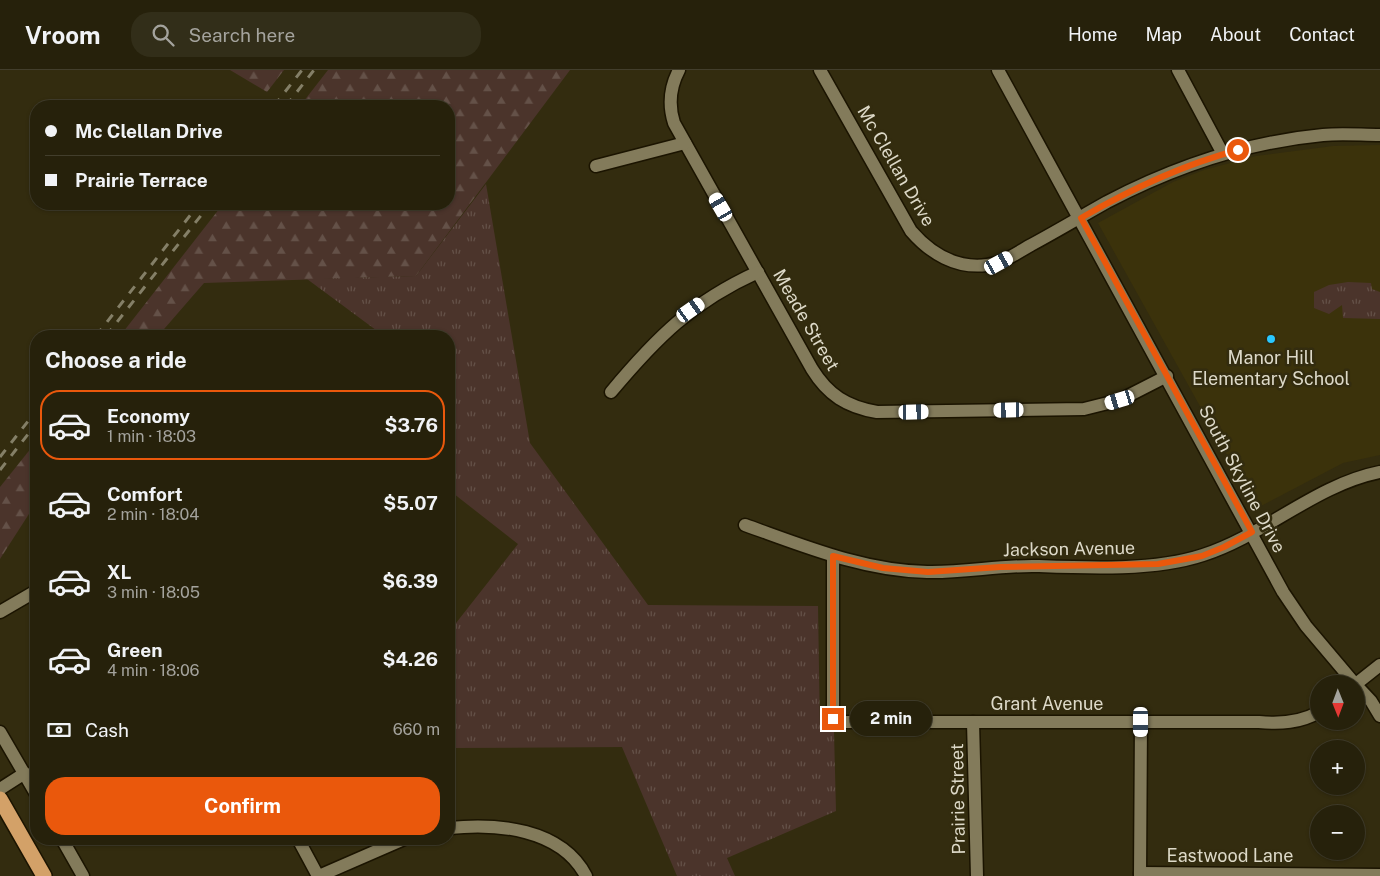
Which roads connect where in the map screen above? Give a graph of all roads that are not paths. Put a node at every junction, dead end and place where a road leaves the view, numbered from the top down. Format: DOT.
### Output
graph roads {
  1 [pos="679,70"];
  2 [pos="820,70"];
  3 [pos="998,70"];
  4 [pos="1178,70"];
  5 [pos="1380,135"];
  6 [pos="685,143"];
  7 [pos="1223,154"];
  8 [pos="596,166"];
  9 [pos="1081,218"];
  10 [pos="758,272"];
  11 [pos="1167,376"];
  12 [pos="612,392"];
  13 [pos="1380,472"];
  14 [pos="745,525"];
  15 [pos="1252,532"];
  16 [pos="833,556"];
  17 [pos="30,594"];
  18 [pos="0,612"];
  19 [pos="1380,665"];
  20 [pos="1348,675"];
  21 [pos="1365,677"];
  22 [pos="1365,694"];
  23 [pos="1310,716"];
  24 [pos="1380,716"];
  25 [pos="973,722"];
  26 [pos="1141,722"];
  27 [pos="0,732"];
  28 [pos="24,773"];
  29 [pos="30,784"];
  30 [pos="0,789"];
  31 [pos="0,800"];
  32 [pos="455,827"];
  33 [pos="65,845"];
  34 [pos="301,845"];
  35 [pos="390,845"];
  36 [pos="1140,875"];
  37 [pos="1380,875"];
  38 [pos="44,876"];
  39 [pos="83,876"];
  40 [pos="319,876"];
  41 [pos="586,876"];
  42 [pos="977,876"];
  1 -- 6 [label="street, Meade Street"];
  2 -- 9 [label="street, Mc Clellan Drive"];
  3 -- 9 [label="street, South Skyline Drive"];
  4 -- 7 [label="street"];
  5 -- 7 [label="street, Mc Clellan Drive"];
  6 -- 8 [label="street"];
  6 -- 10 [label="street, Meade Street"];
  7 -- 9 [label="street, Mc Clellan Drive"];
  9 -- 11 [label="street, South Skyline Drive"];
  10 -- 11 [label="street, Meade Street"];
  10 -- 12 [label="street"];
  11 -- 15 [label="street, South Skyline Drive"];
  13 -- 15 [label="street, Jackson Avenue"];
  14 -- 16 [label="street, Jackson Avenue"];
  15 -- 16 [label="street, Jackson Avenue"];
  15 -- 20 [label="street, South Skyline Drive"];
  16 -- 25 [label="street, Grant Avenue"];
  17 -- 18 [label="street"];
  19 -- 21 [label="street"];
  22 -- 24 [label="street, South Skyline Drive"];
  23 -- 26 [label="street, Grant Avenue"];
  25 -- 26 [label="street, Grant Avenue"];
  25 -- 42 [label="street, Prairie Street"];
  26 -- 36 [label="street"];
  27 -- 28 [label="street"];
  28 -- 29 [label="street"];
  28 -- 30 [label="street"];
  31 -- 38 [label="highway"];
  32 -- 41 [label="street"];
  33 -- 39 [label="street"];
  34 -- 40 [label="street"];
  35 -- 40 [label="street"];
  36 -- 37 [label="street, Eastwood Lane"];
}
